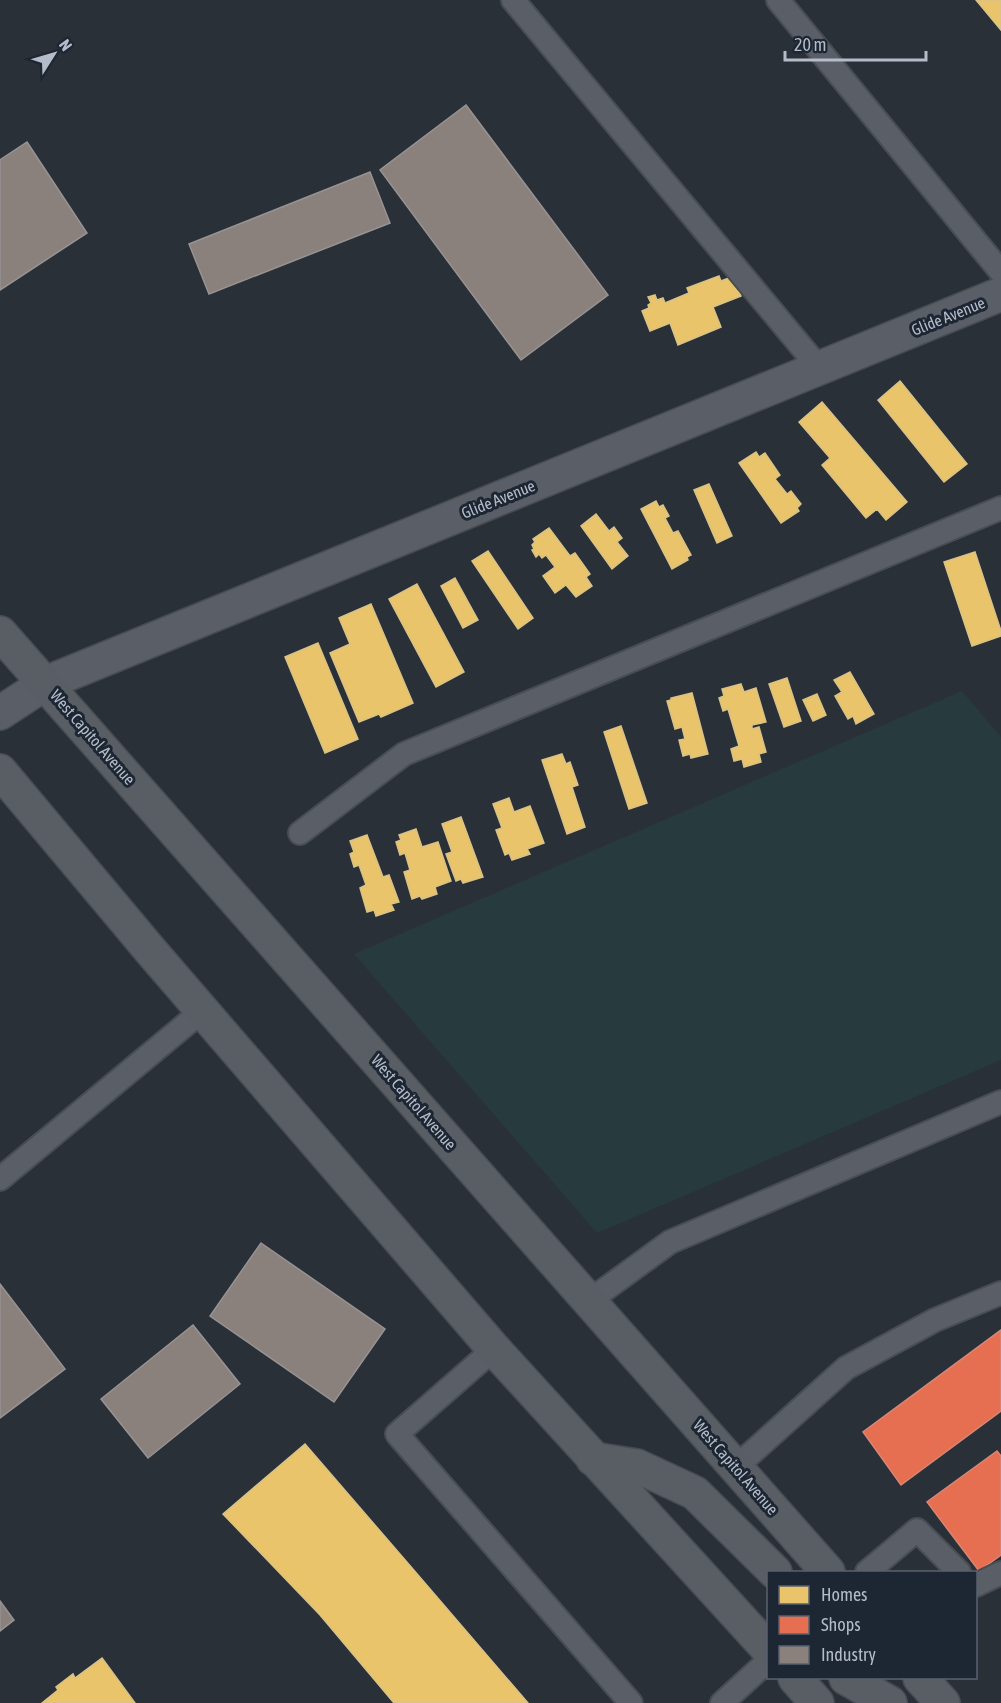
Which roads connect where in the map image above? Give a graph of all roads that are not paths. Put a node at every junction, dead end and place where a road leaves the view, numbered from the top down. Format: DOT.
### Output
graph roads {
  1 [pos="513,0"];
  2 [pos="778,0"];
  3 [pos="1001,272"];
  4 [pos="1001,294"];
  5 [pos="820,369"];
  6 [pos="1001,508"];
  7 [pos="0,633"];
  8 [pos="46,683"];
  9 [pos="0,713"];
  10 [pos="0,771"];
  11 [pos="300,833"];
  12 [pos="202,1011"];
  13 [pos="1001,1102"];
  14 [pos="0,1179"];
  15 [pos="1001,1293"];
  16 [pos="589,1301"];
  17 [pos="494,1349"];
  18 [pos="593,1459"];
  19 [pos="736,1467"];
  20 [pos="774,1571"];
  21 [pos="827,1571"];
  22 [pos="868,1571"];
  23 [pos="958,1571"];
  24 [pos="1001,1573"];
  25 [pos="977,1584"];
  26 [pos="767,1647"];
  27 [pos="767,1661"];
  28 [pos="797,1679"];
  29 [pos="849,1679"];
  30 [pos="922,1679"];
  31 [pos="631,1703"];
  32 [pos="722,1703"];
  33 [pos="817,1703"];
  34 [pos="890,1703"];
  35 [pos="943,1703"];
  1 -- 5 [label="lane"];
  2 -- 3 [label="lane"];
  4 -- 5 [label="street, Glide Avenue"];
  5 -- 8 [label="street, Glide Avenue"];
  6 -- 11 [label="lane"];
  7 -- 8 [label="main road, West Capitol Avenue"];
  8 -- 9 [label="street, Glide Avenue"];
  8 -- 16 [label="main road, West Capitol Avenue"];
  10 -- 12 [label="main road"];
  12 -- 14 [label="lane"];
  12 -- 17 [label="main road"];
  13 -- 16 [label="lane"];
  15 -- 19 [label="lane"];
  16 -- 19 [label="main road, West Capitol Avenue"];
  17 -- 18 [label="main road"];
  17 -- 31 [label="lane"];
  18 -- 20 [label="main road"];
  18 -- 26 [label="main road"];
  19 -- 21 [label="main road, West Capitol Avenue"];
  22 -- 23 [label="lane"];
  24 -- 25 [label="lane"];
  27 -- 32 [label="lane"];
  28 -- 33 [label="main road"];
  29 -- 34 [label="main road"];
  30 -- 35 [label="main road"];
}
